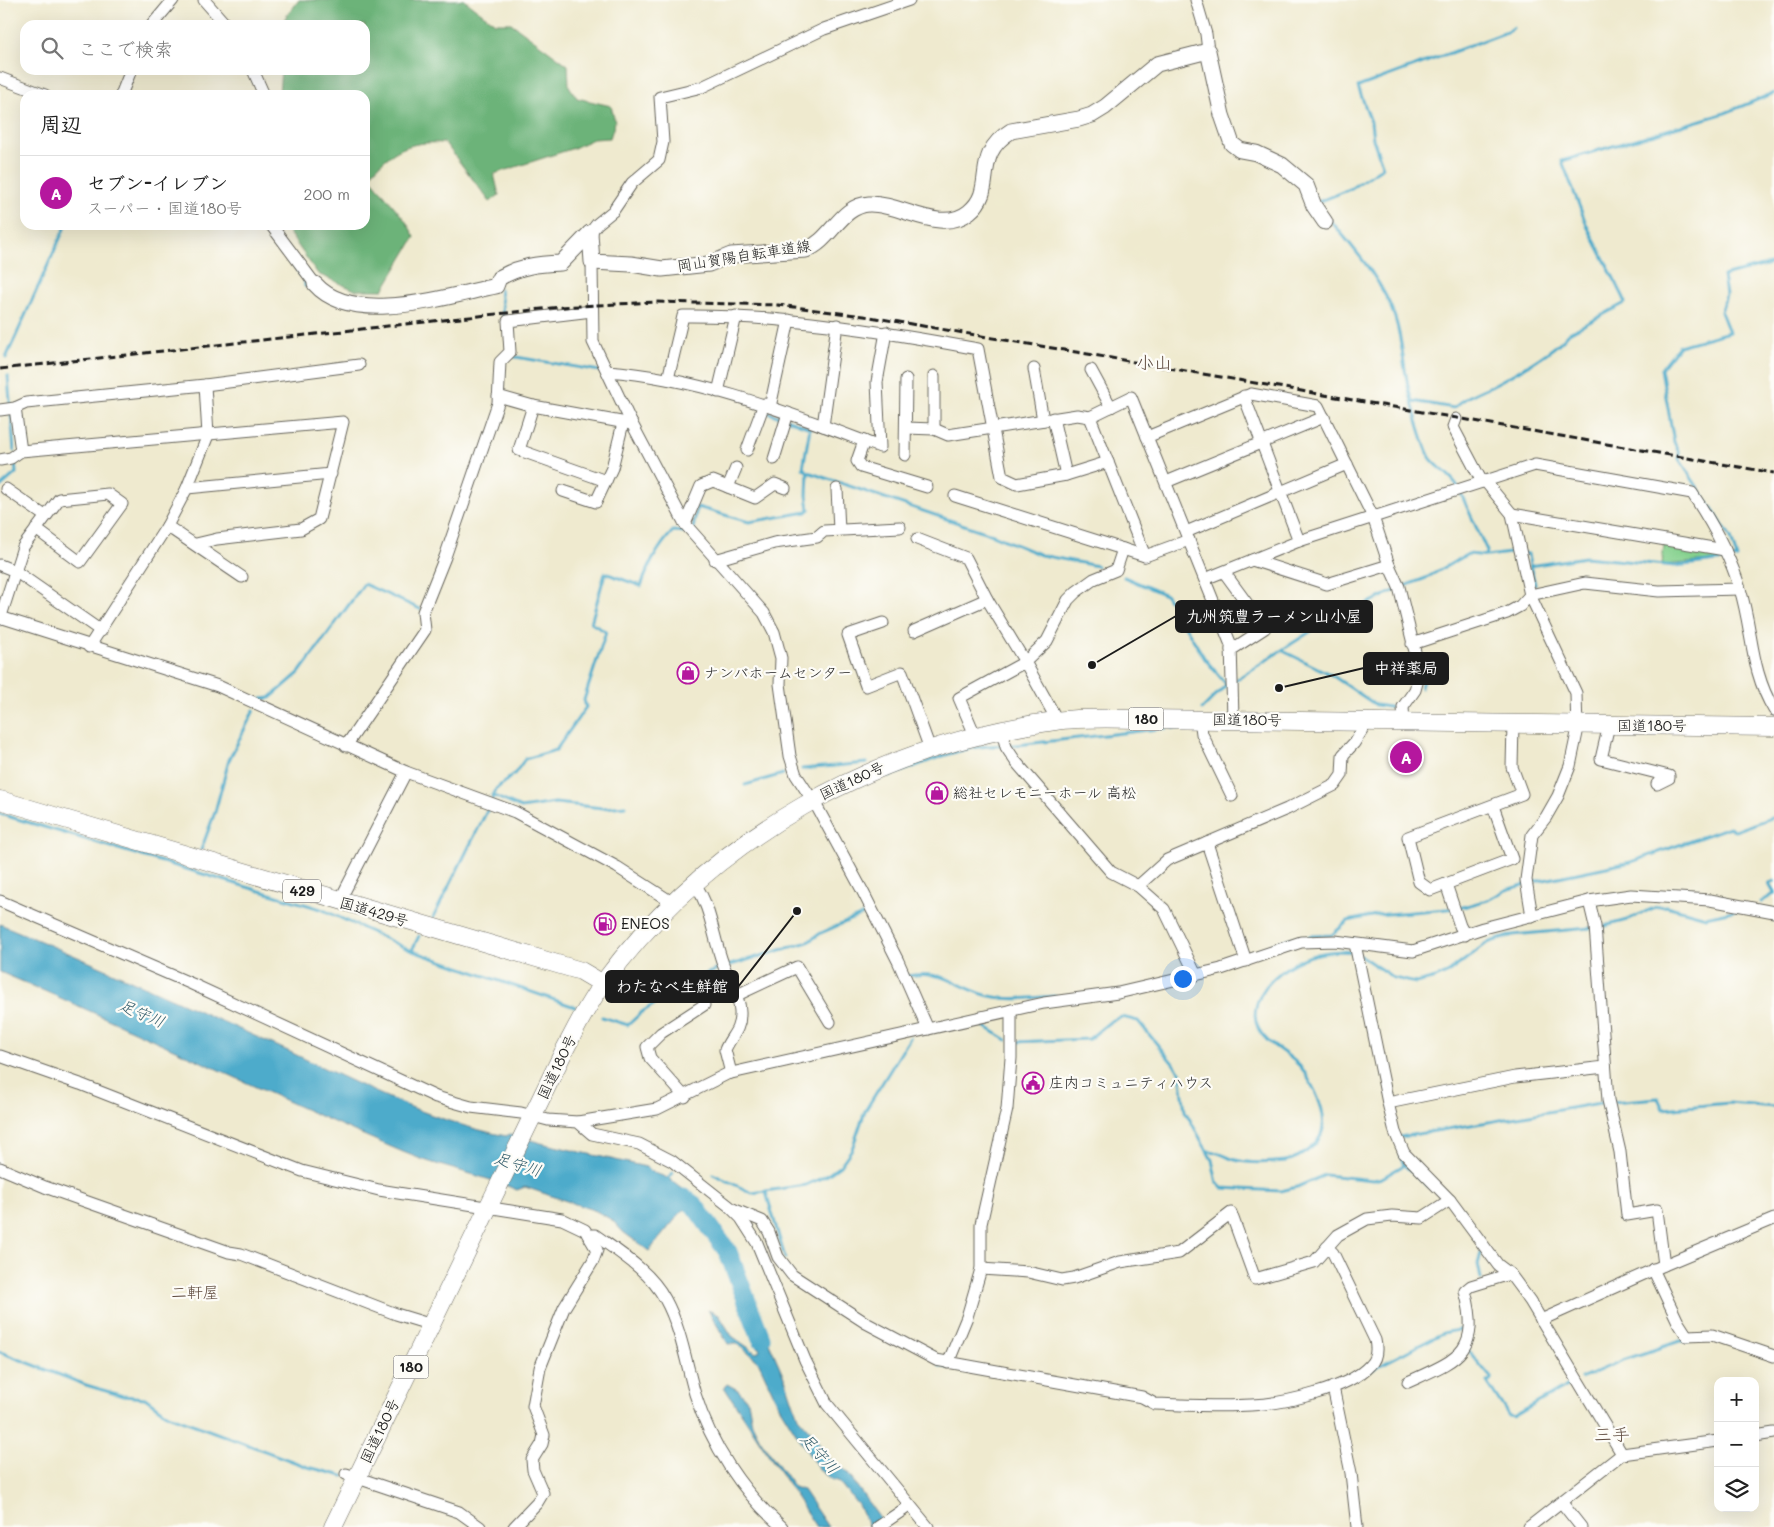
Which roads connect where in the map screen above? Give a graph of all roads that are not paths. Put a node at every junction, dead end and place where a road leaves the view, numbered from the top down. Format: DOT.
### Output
graph roads {
  1 [pos="173,0"];
  2 [pos="204,0"];
  3 [pos="909,0"];
  4 [pos="1196,0"];
  5 [pos="156,20"];
  6 [pos="222,20"];
  7 [pos="1208,51"];
  8 [pos="129,75"];
  9 [pos="255,75"];
  10 [pos="0,78"];
  11 [pos="32,90"];
  12 [pos="122,90"];
  13 [pos="262,90"];
  14 [pos="1326,222"];
  15 [pos="275,230"];
  16 [pos="590,233"];
  17 [pos="592,262"];
  18 [pos="315,284"];
  19 [pos="592,311"];
  20 [pos="736,316"];
  21 [pos="789,320"];
  22 [pos="837,326"];
  23 [pos="886,332"];
  24 [pos="359,365"];
  25 [pos="1034,369"];
  26 [pos="1091,370"];
  27 [pos="607,371"];
  28 [pos="934,376"];
  29 [pos="668,379"];
  30 [pos="906,379"];
  31 [pos="205,385"];
  32 [pos="718,392"];
  33 [pos="1244,396"];
  34 [pos="500,397"];
  35 [pos="533,406"];
  36 [pos="1111,407"];
  37 [pos="764,408"];
  38 [pos="9,409"];
  39 [pos="1090,417"];
  40 [pos="1324,417"];
  41 [pos="787,418"];
  42 [pos="1048,419"];
  43 [pos="1456,419"];
  44 [pos="628,423"];
  45 [pos="823,426"];
  46 [pos="906,428"];
  47 [pos="992,428"];
  48 [pos="934,430"];
  49 [pos="208,435"];
  50 [pos="1147,437"];
  51 [pos="864,441"];
  52 [pos="1262,443"];
  53 [pos="747,450"];
  54 [pos="16,454"];
  55 [pos="905,454"];
  56 [pos="774,459"];
  57 [pos="0,460"];
  58 [pos="1108,462"];
  59 [pos="1348,464"];
  60 [pos="736,468"];
  61 [pos="331,474"];
  62 [pos="1066,475"];
  63 [pos="606,481"];
  64 [pos="1166,482"];
  65 [pos="1483,482"];
  66 [pos="728,487"];
  67 [pos="927,487"];
  68 [pos="187,488"];
  69 [pos="785,488"];
  70 [pos="6,489"];
  71 [pos="837,489"];
  72 [pos="563,491"];
  73 [pos="1280,492"];
  74 [pos="955,496"];
  75 [pos="1512,514"];
  76 [pos="45,516"];
  77 [pos="1373,517"];
  78 [pos="685,524"];
  79 [pos="167,526"];
  80 [pos="900,527"];
  81 [pos="36,529"];
  82 [pos="839,530"];
  83 [pos="1187,536"];
  84 [pos="917,540"];
  85 [pos="1299,541"];
  86 [pos="196,544"];
  87 [pos="1122,549"];
  88 [pos="1145,556"];
  89 [pos="1727,556"];
  90 [pos="715,560"];
  91 [pos="1252,560"];
  92 [pos="0,565"];
  93 [pos="1389,565"];
  94 [pos="15,571"];
  95 [pos="1224,572"];
  96 [pos="242,577"];
  97 [pos="1205,579"];
  98 [pos="1740,589"];
  99 [pos="1530,595"];
  100 [pos="987,599"];
  101 [pos="0,618"];
  102 [pos="883,623"];
  103 [pos="914,630"];
  104 [pos="101,631"];
  105 [pos="1412,644"];
  106 [pos="90,647"];
  107 [pos="1231,650"];
  108 [pos="1025,662"];
  109 [pos="1774,710"];
  110 [pos="1404,713"];
  111 [pos="1200,719"];
  112 [pos="1057,720"];
  113 [pos="1233,720"];
  114 [pos="1368,721"];
  115 [pos="1513,724"];
  116 [pos="1577,725"];
  117 [pos="1609,725"];
  118 [pos="1774,726"];
  119 [pos="975,735"];
  120 [pos="1005,741"];
  121 [pos="346,746"];
  122 [pos="930,749"];
  123 [pos="406,772"];
  124 [pos="1657,784"];
  125 [pos="1232,796"];
  126 [pos="0,800"];
  127 [pos="812,800"];
  128 [pos="1493,806"];
  129 [pos="1206,843"];
  130 [pos="695,884"];
  131 [pos="1446,884"];
  132 [pos="1138,886"];
  133 [pos="0,900"];
  134 [pos="1589,901"];
  135 [pos="339,902"];
  136 [pos="673,903"];
  137 [pos="1774,912"];
  138 [pos="1532,916"];
  139 [pos="1465,935"];
  140 [pos="1357,951"];
  141 [pos="1245,958"];
  142 [pos="1195,972"];
  143 [pos="603,984"];
  144 [pos="737,995"];
  145 [pos="704,1004"];
  146 [pos="1011,1010"];
  147 [pos="830,1022"];
  148 [pos="928,1029"];
  149 [pos="0,1056"];
  150 [pos="1606,1067"];
  151 [pos="731,1073"];
  152 [pos="685,1097"];
  153 [pos="1388,1104"];
  154 [pos="578,1122"];
  155 [pos="531,1123"];
  156 [pos="0,1168"];
  157 [pos="1448,1202"];
  158 [pos="492,1204"];
  159 [pos="732,1208"];
  160 [pos="1774,1219"];
  161 [pos="588,1235"];
  162 [pos="1327,1248"];
  163 [pos="1659,1267"];
  164 [pos="981,1270"];
  165 [pos="1510,1274"];
  166 [pos="1541,1320"];
  167 [pos="432,1324"];
  168 [pos="1774,1356"];
  169 [pos="948,1363"];
  170 [pos="1408,1382"];
  171 [pos="1334,1390"];
  172 [pos="1774,1433"];
  173 [pos="1759,1435"];
  174 [pos="1714,1442"];
  175 [pos="1622,1454"];
  176 [pos="352,1476"];
  177 [pos="1562,1503"];
  178 [pos="906,1508"];
  179 [pos="333,1527"];
  180 [pos="480,1527"];
  181 [pos="514,1527"];
  182 [pos="782,1527"];
  183 [pos="878,1527"];
  184 [pos="928,1527"];
  185 [pos="1357,1527"];
  186 [pos="1529,1527"];
  187 [pos="1580,1527"];
  1 -- 5 [label="street"];
  2 -- 6 [label="street"];
  3 -- 16 [label="street"];
  4 -- 7 [label="street"];
  7 -- 14 [label="main road"];
  7 -- 17 [label="main road, 岡山賀陽自転車道線"];
  8 -- 12 [label="street"];
  9 -- 13 [label="street"];
  10 -- 11 [label="street"];
  15 -- 18 [label="street"];
  16 -- 17 [label="main road"];
  16 -- 18 [label="main road"];
  17 -- 19 [label="street"];
  19 -- 27 [label="street"];
  19 -- 34 [label="street"];
  20 -- 21 [label="street"];
  20 -- 29 [label="street"];
  20 -- 32 [label="street"];
  21 -- 22 [label="street"];
  21 -- 37 [label="street"];
  22 -- 23 [label="street"];
  22 -- 45 [label="street"];
  23 -- 47 [label="street"];
  23 -- 51 [label="street"];
  24 -- 31 [label="street"];
  25 -- 42 [label="street"];
  26 -- 36 [label="street"];
  27 -- 29 [label="street"];
  27 -- 44 [label="street"];
  28 -- 48 [label="street"];
  29 -- 32 [label="street"];
  30 -- 46 [label="street"];
  31 -- 38 [label="street"];
  31 -- 49 [label="street"];
  32 -- 37 [label="street"];
  33 -- 40 [label="street"];
  33 -- 50 [label="street"];
  33 -- 52 [label="street"];
  34 -- 35 [label="street"];
  34 -- 121 [label="street"];
  35 -- 44 [label="street"];
  35 -- 63 [label="street"];
  36 -- 39 [label="street"];
  36 -- 50 [label="street"];
  37 -- 41 [label="street"];
  37 -- 53 [label="street"];
  38 -- 54 [label="street"];
  39 -- 42 [label="street"];
  39 -- 58 [label="street"];
  40 -- 52 [label="street"];
  40 -- 59 [label="street"];
  41 -- 45 [label="street"];
  41 -- 56 [label="street"];
  42 -- 47 [label="street"];
  42 -- 62 [label="street"];
  43 -- 65 [label="street"];
  44 -- 63 [label="street"];
  44 -- 78 [label="street"];
  45 -- 51 [label="street"];
  46 -- 48 [label="street"];
  46 -- 55 [label="street"];
  47 -- 48 [label="street"];
  47 -- 62 [label="street"];
  49 -- 54 [label="street"];
  49 -- 61 [label="street"];
  49 -- 68 [label="street"];
  50 -- 64 [label="street"];
  51 -- 67 [label="street"];
  52 -- 64 [label="street"];
  52 -- 73 [label="street"];
  54 -- 57 [label="street"];
  58 -- 62 [label="street"];
  58 -- 88 [label="street"];
  59 -- 73 [label="street"];
  59 -- 77 [label="street"];
  60 -- 66 [label="street"];
  61 -- 68 [label="street"];
  61 -- 86 [label="street"];
  63 -- 72 [label="street"];
  64 -- 83 [label="street"];
  65 -- 75 [label="street"];
  65 -- 77 [label="street"];
  65 -- 89 [label="street"];
  66 -- 69 [label="street"];
  66 -- 78 [label="street"];
  68 -- 79 [label="street"];
  70 -- 76 [label="street"];
  71 -- 82 [label="street"];
  73 -- 83 [label="street"];
  73 -- 85 [label="street"];
  74 -- 87 [label="street"];
  75 -- 89 [label="street"];
  75 -- 99 [label="street"];
  76 -- 81 [label="street"];
  76 -- 81 [label="street"];
  77 -- 85 [label="street"];
  77 -- 93 [label="street"];
  78 -- 90 [label="street"];
  79 -- 86 [label="street"];
  79 -- 104 [label="street"];
  80 -- 82 [label="street"];
  81 -- 94 [label="street"];
  82 -- 90 [label="street"];
  83 -- 88 [label="street"];
  83 -- 97 [label="street"];
  84 -- 100 [label="street"];
  85 -- 91 [label="street"];
  86 -- 96 [label="street"];
  87 -- 88 [label="street"];
  87 -- 108 [label="street"];
  89 -- 98 [label="street"];
  90 -- 127 [label="street"];
  91 -- 93 [label="street"];
  91 -- 95 [label="street"];
  92 -- 94 [label="street"];
  93 -- 105 [label="street"];
  94 -- 101 [label="street"];
  94 -- 104 [label="street"];
  95 -- 97 [label="street"];
  95 -- 107 [label="street"];
  97 -- 107 [label="street"];
  98 -- 99 [label="street"];
  98 -- 109 [label="street"];
  99 -- 105 [label="street"];
  99 -- 116 [label="street"];
  100 -- 103 [label="street"];
  100 -- 108 [label="street"];
  101 -- 106 [label="street"];
  102 -- 122 [label="street"];
  104 -- 106 [label="street"];
  105 -- 110 [label="street"];
  106 -- 121 [label="street"];
  107 -- 113 [label="street"];
  108 -- 112 [label="street"];
  108 -- 119 [label="street"];
  110 -- 114 [label="highway, 国道180号 / 180"];
  110 -- 115 [label="highway, 国道180号 / 180"];
  111 -- 112 [label="highway, 国道180号 / 180"];
  111 -- 113 [label="highway, 国道180号 / 180"];
  111 -- 125 [label="street"];
  112 -- 120 [label="highway, 国道180号 / 180"];
  113 -- 114 [label="highway, 国道180号 / 180"];
  114 -- 129 [label="street"];
  115 -- 116 [label="highway, 国道180号 / 180"];
  115 -- 128 [label="street"];
  116 -- 117 [label="highway, 国道180号 / 180"];
  116 -- 138 [label="street"];
  117 -- 118 [label="highway, 国道180号 / 180"];
  117 -- 124 [label="street"];
  119 -- 120 [label="highway, 国道180号 / 180"];
  119 -- 122 [label="highway, 国道180号 / 180"];
  120 -- 132 [label="street"];
  121 -- 123 [label="street"];
  122 -- 127 [label="highway, 国道180号 / 180"];
  123 -- 135 [label="street"];
  123 -- 136 [label="street"];
  126 -- 135 [label="highway, 国道429号 / 429"];
  127 -- 130 [label="highway, 国道180号 / 180"];
  127 -- 148 [label="street"];
  128 -- 131 [label="street"];
  128 -- 131 [label="street"];
  129 -- 132 [label="street"];
  129 -- 141 [label="street"];
  130 -- 136 [label="highway, 国道180号 / 180"];
  130 -- 144 [label="street"];
  131 -- 139 [label="street"];
  132 -- 142 [label="street"];
  133 -- 155 [label="street"];
  134 -- 137 [label="street"];
  134 -- 138 [label="street"];
  134 -- 150 [label="street"];
  135 -- 143 [label="highway, 国道429号 / 429"];
  136 -- 143 [label="highway, 国道180号 / 180"];
  138 -- 139 [label="street"];
  139 -- 140 [label="street"];
  140 -- 141 [label="street"];
  140 -- 153 [label="street"];
  141 -- 142 [label="street"];
  142 -- 146 [label="street"];
  143 -- 155 [label="highway, 国道180号 / 180"];
  144 -- 147 [label="street"];
  144 -- 151 [label="street"];
  145 -- 152 [label="street"];
  146 -- 148 [label="street"];
  146 -- 164 [label="street"];
  148 -- 151 [label="street"];
  149 -- 158 [label="street"];
  150 -- 153 [label="street"];
  150 -- 163 [label="street"];
  151 -- 152 [label="street"];
  152 -- 154 [label="street"];
  153 -- 157 [label="street"];
  154 -- 155 [label="street"];
  154 -- 159 [label="street"];
  155 -- 158 [label="highway, 国道180号 / 180"];
  156 -- 167 [label="street"];
  157 -- 162 [label="street"];
  157 -- 165 [label="street"];
  158 -- 161 [label="street"];
  158 -- 167 [label="highway, 国道180号 / 180"];
  159 -- 169 [label="street"];
  159 -- 178 [label="street"];
  160 -- 163 [label="street"];
  161 -- 181 [label="street"];
  161 -- 182 [label="street"];
  162 -- 164 [label="street"];
  162 -- 171 [label="street"];
  163 -- 166 [label="street"];
  163 -- 168 [label="street"];
  164 -- 169 [label="street"];
  165 -- 166 [label="street"];
  165 -- 170 [label="street"];
  166 -- 175 [label="street"];
  167 -- 176 [label="highway, 国道180号 / 180"];
  169 -- 171 [label="street"];
  171 -- 185 [label="street"];
  172 -- 173 [label="street"];
  174 -- 175 [label="street"];
  175 -- 177 [label="street"];
  176 -- 179 [label="highway, 国道180号 / 180"];
  176 -- 180 [label="street"];
  177 -- 186 [label="street"];
  177 -- 187 [label="street"];
  178 -- 183 [label="street"];
  178 -- 184 [label="street"];
}
